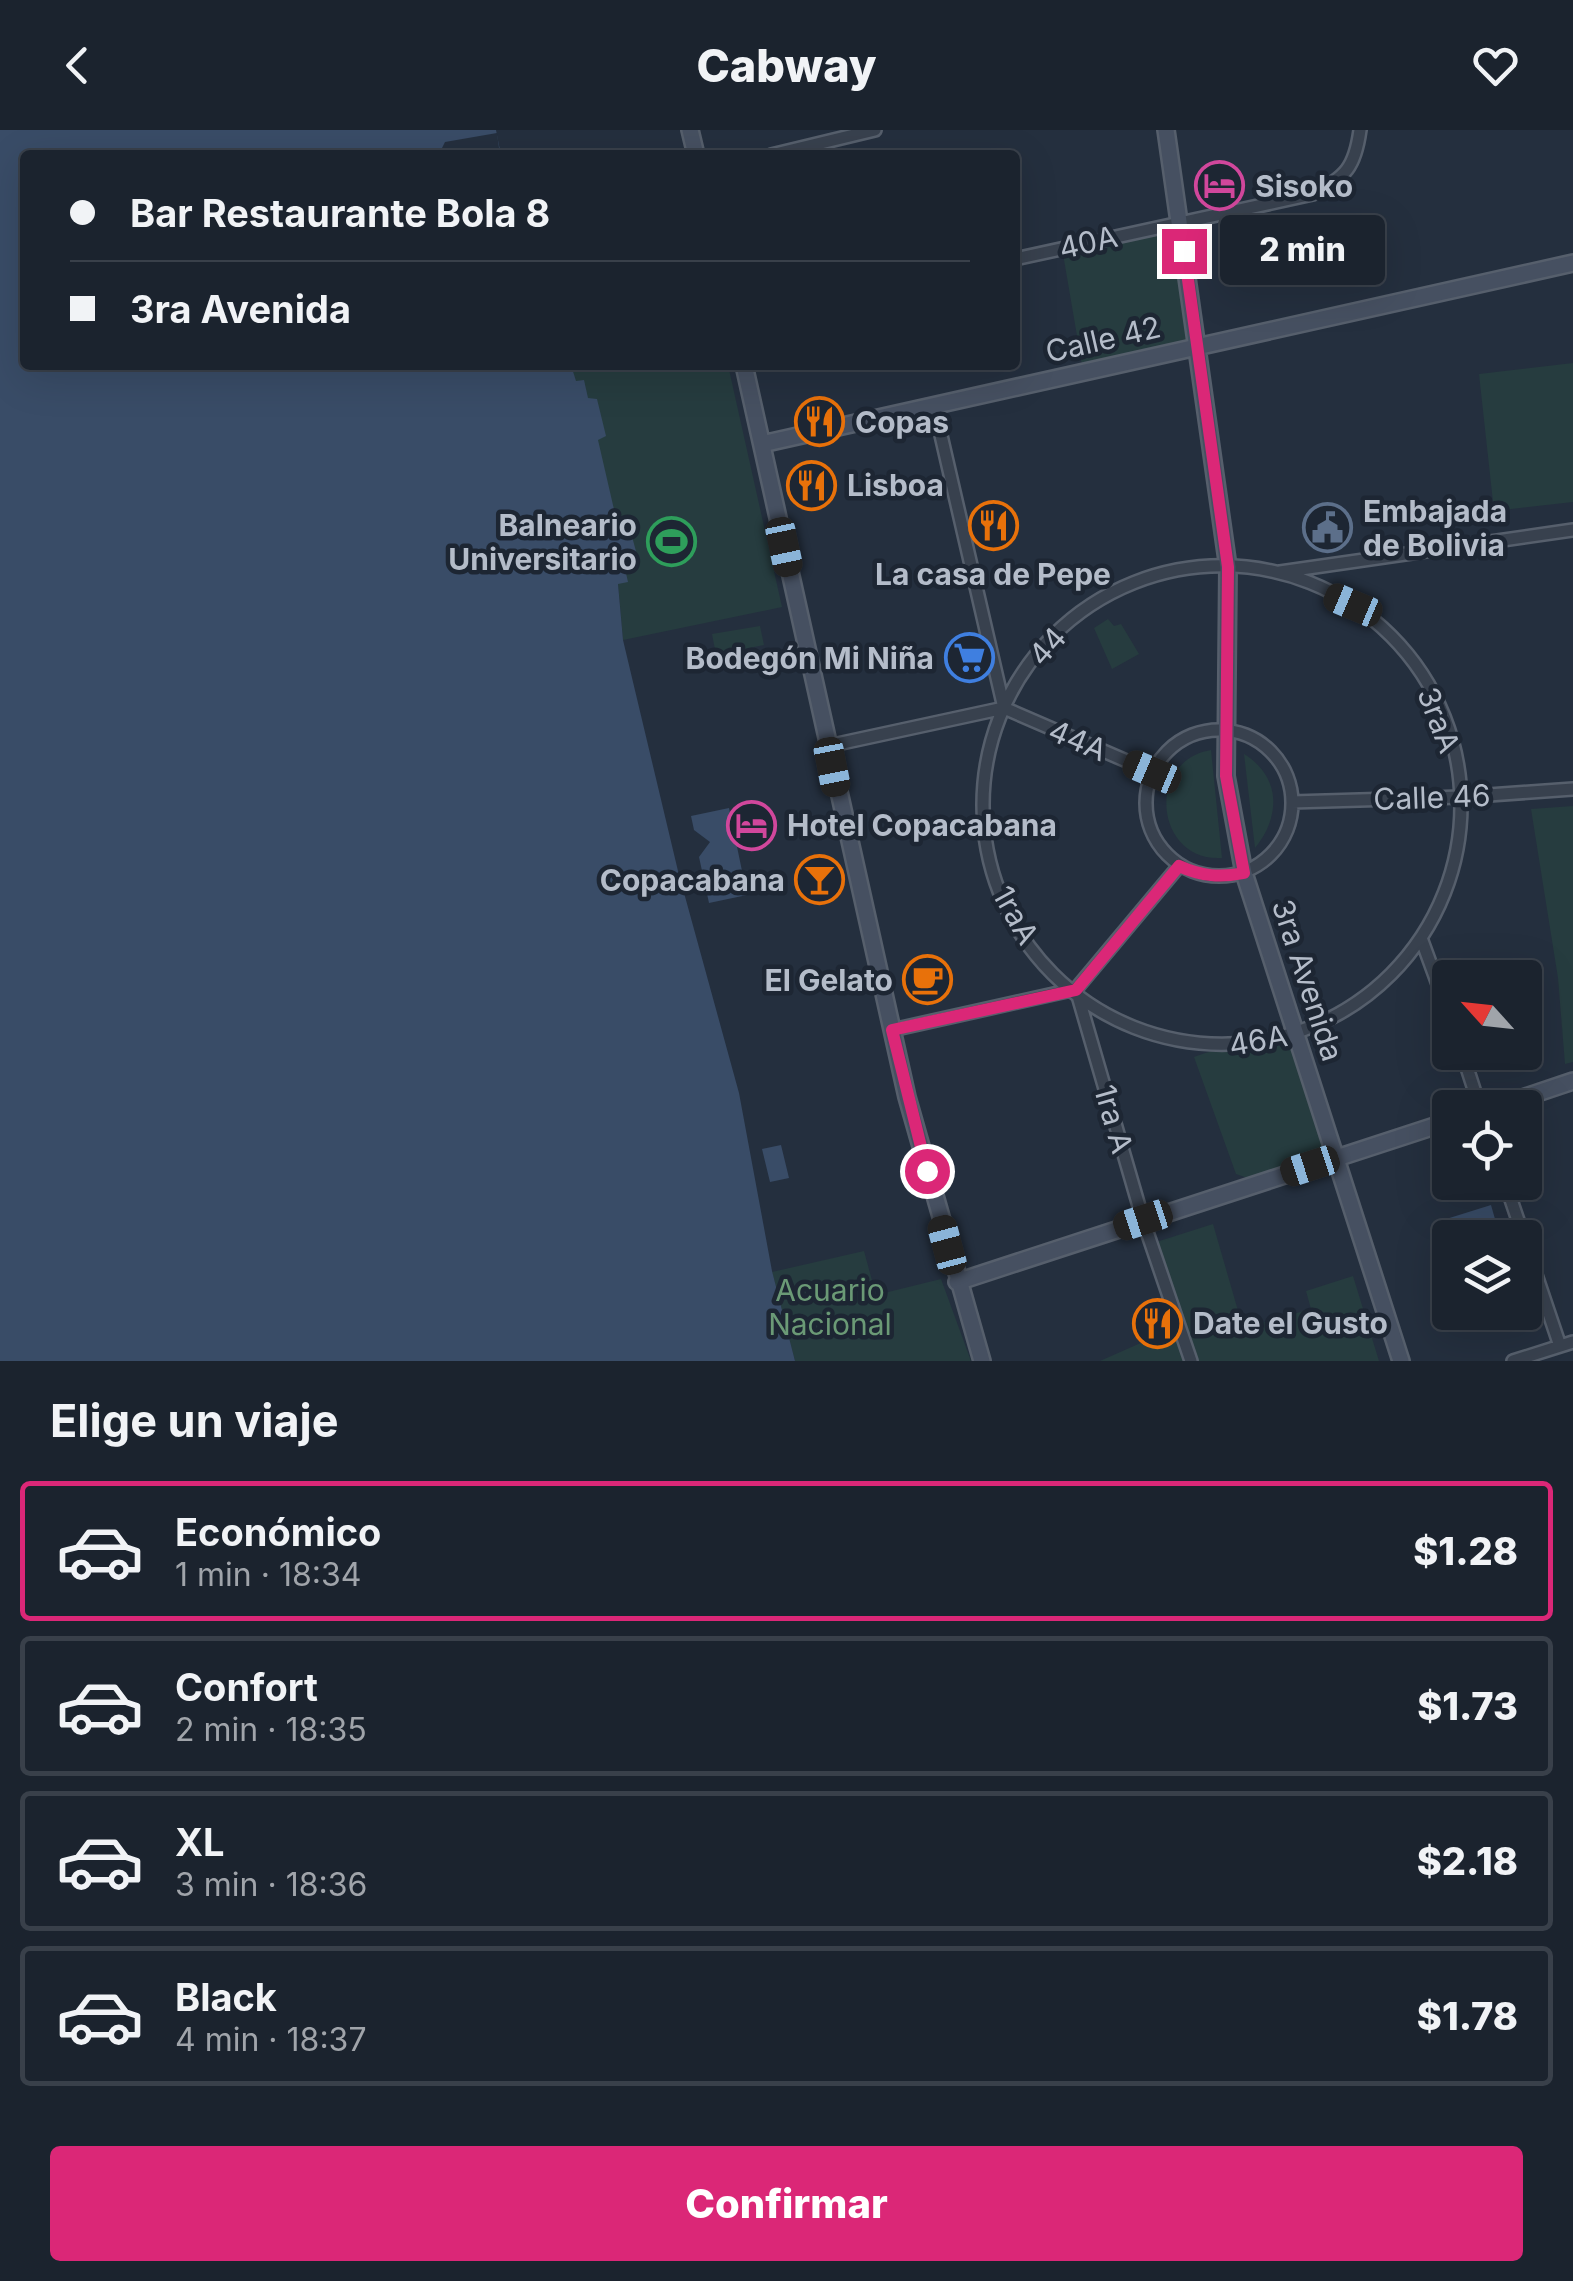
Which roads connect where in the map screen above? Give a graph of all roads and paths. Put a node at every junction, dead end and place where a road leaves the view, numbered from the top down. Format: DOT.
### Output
graph roads {
  1 [pos="875,130"];
  2 [pos="1166,130"];
  3 [pos="1360,130"];
  4 [pos="792,150"];
  5 [pos="1179,221"];
  6 [pos="1020,257"];
  7 [pos="1573,262"];
  8 [pos="1197,346"];
  9 [pos="745,370"];
  10 [pos="934,406"];
  11 [pos="762,444"];
  12 [pos="1573,530"];
  13 [pos="1228,567"];
  14 [pos="1278,572"];
  15 [pos="1004,708"];
  16 [pos="1225,730"];
  17 [pos="828,746"];
  18 [pos="1152,772"];
  19 [pos="1573,789"];
  20 [pos="1461,798"];
  21 [pos="1292,802"];
  22 [pos="1179,866"];
  23 [pos="1244,873"];
  24 [pos="1421,938"];
  25 [pos="1432,968"];
  26 [pos="1076,990"];
  27 [pos="892,1030"];
  28 [pos="1298,1034"];
  29 [pos="1573,1081"];
  30 [pos="1542,1091"];
  31 [pos="1432,1127"];
  32 [pos="1336,1158"];
  33 [pos="1143,1220"];
  34 [pos="957,1282"];
  35 [pos="1542,1293"];
  36 [pos="1573,1342"];
  37 [pos="1560,1346"];
  38 [pos="982,1361"];
  39 [pos="1191,1361"];
  40 [pos="1401,1361"];
  41 [pos="1512,1361"];
  1 -- 4 [label="street"];
  2 -- 5 [label="main road, 3ra Avenida"];
  3 -- 5 [label="street, 40A"];
  5 -- 6 [label="street, 40A"];
  5 -- 8 [label="main road, 3ra Avenida"];
  7 -- 8 [label="main road, Calle 42"];
  8 -- 10 [label="main road, Calle 42"];
  8 -- 13 [label="main road, 3ra Avenida"];
  9 -- 11 [label="main road"];
  10 -- 11 [label="main road, Calle 42"];
  10 -- 15 [label="street"];
  11 -- 17 [label="main road"];
  12 -- 14 [label="street"];
  13 -- 14 [label="street, 44"];
  13 -- 15 [label="street, 44"];
  13 -- 16 [label="main road, 3ra Avenida"];
  14 -- 20 [label="street, 3raA"];
  15 -- 17 [label="street"];
  15 -- 18 [label="street, 44A"];
  15 -- 26 [label="street, 1raA"];
  16 -- 18 [label="street"];
  16 -- 21 [label="street"];
  16 -- 23 [label="main road, 3ra Avenida"];
  17 -- 27 [label="main road"];
  18 -- 22 [label="street"];
  19 -- 20 [label="street, Calle 46"];
  20 -- 21 [label="street, Calle 46"];
  20 -- 24 [label="street, 3raA"];
  21 -- 23 [label="street"];
  22 -- 23 [label="street"];
  22 -- 26 [label="street"];
  23 -- 28 [label="main road, 3ra Avenida"];
  24 -- 25 [label="street"];
  24 -- 28 [label="street, 46A"];
  26 -- 27 [label="street"];
  26 -- 28 [label="street, 46A"];
  26 -- 33 [label="street, 1ra A"];
  27 -- 34 [label="main road"];
  28 -- 32 [label="main road, 3ra Avenida"];
  29 -- 30 [label="main road"];
  31 -- 32 [label="main road"];
  32 -- 33 [label="main road"];
  32 -- 40 [label="main road, 3ra Avenida"];
  33 -- 34 [label="main road"];
  33 -- 39 [label="street, 1ra A"];
  34 -- 38 [label="main road"];
  35 -- 37 [label="street"];
  36 -- 37 [label="street"];
  37 -- 41 [label="street"];
}
